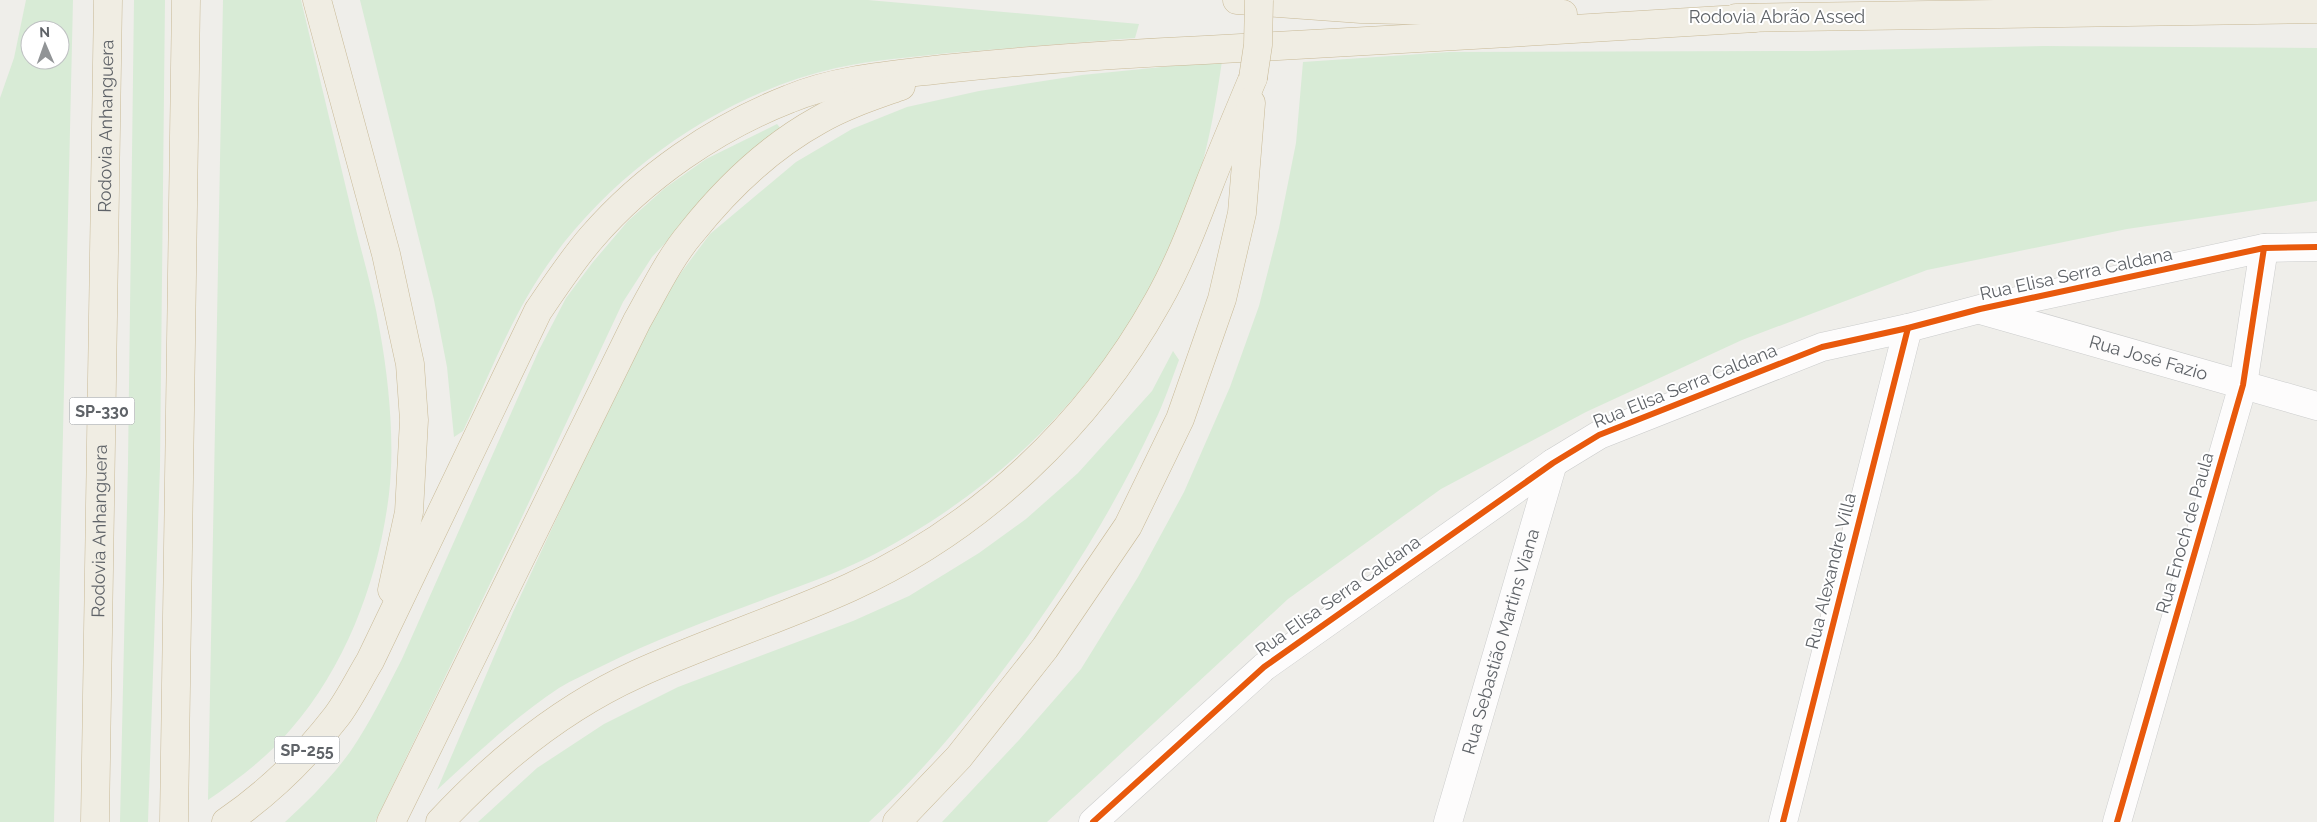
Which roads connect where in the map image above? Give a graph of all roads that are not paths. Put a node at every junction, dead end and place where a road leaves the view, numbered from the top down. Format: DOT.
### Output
graph roads {
  1 [pos="108,0"];
  2 [pos="186,0"];
  3 [pos="317,0"];
  4 [pos="1237,0"];
  5 [pos="1259,0"];
  6 [pos="2309,10"];
  7 [pos="1755,18"];
  8 [pos="949,69"];
  9 [pos="1253,78"];
  10 [pos="2317,247"];
  11 [pos="2264,248"];
  12 [pos="1980,310"];
  13 [pos="1908,328"];
  14 [pos="2243,386"];
  15 [pos="2317,406"];
  16 [pos="1553,463"];
  17 [pos="376,649"];
  18 [pos="95,822"];
  19 [pos="174,822"];
  20 [pos="226,822"];
  21 [pos="391,822"];
  22 [pos="440,822"];
  23 [pos="897,822"];
  24 [pos="1093,822"];
  25 [pos="1448,822"];
  26 [pos="1783,822"];
  27 [pos="2117,822"];
  1 -- 18 [label="highway, Rodovia Anhanguera / SP-330"];
  2 -- 19 [label="highway"];
  3 -- 17 [label="highway"];
  4 -- 7 [label="highway, Rodovia Abrão Assed"];
  5 -- 9 [label="highway, bridge"];
  6 -- 7 [label="highway, Rodovia Abrão Assed"];
  7 -- 8 [label="highway"];
  8 -- 17 [label="highway"];
  8 -- 21 [label="highway"];
  9 -- 22 [label="highway"];
  9 -- 23 [label="highway"];
  10 -- 11 [label="street, Rua Elisa Serra Caldana"];
  11 -- 12 [label="street, Rua Elisa Serra Caldana"];
  11 -- 14 [label="street, Rua Enoch de Paula"];
  12 -- 13 [label="street, Rua Elisa Serra Caldana"];
  12 -- 14 [label="street, Rua José Fazio"];
  13 -- 16 [label="street, Rua Elisa Serra Caldana"];
  13 -- 26 [label="street, Rua Alexandre Villa"];
  14 -- 15 [label="street, Rua José Fazio"];
  14 -- 27 [label="street, Rua Enoch de Paula"];
  16 -- 24 [label="street, Rua Elisa Serra Caldana"];
  16 -- 25 [label="street, Rua Sebastião Martins Viana"];
  17 -- 20 [label="highway, SP-255"];
}
